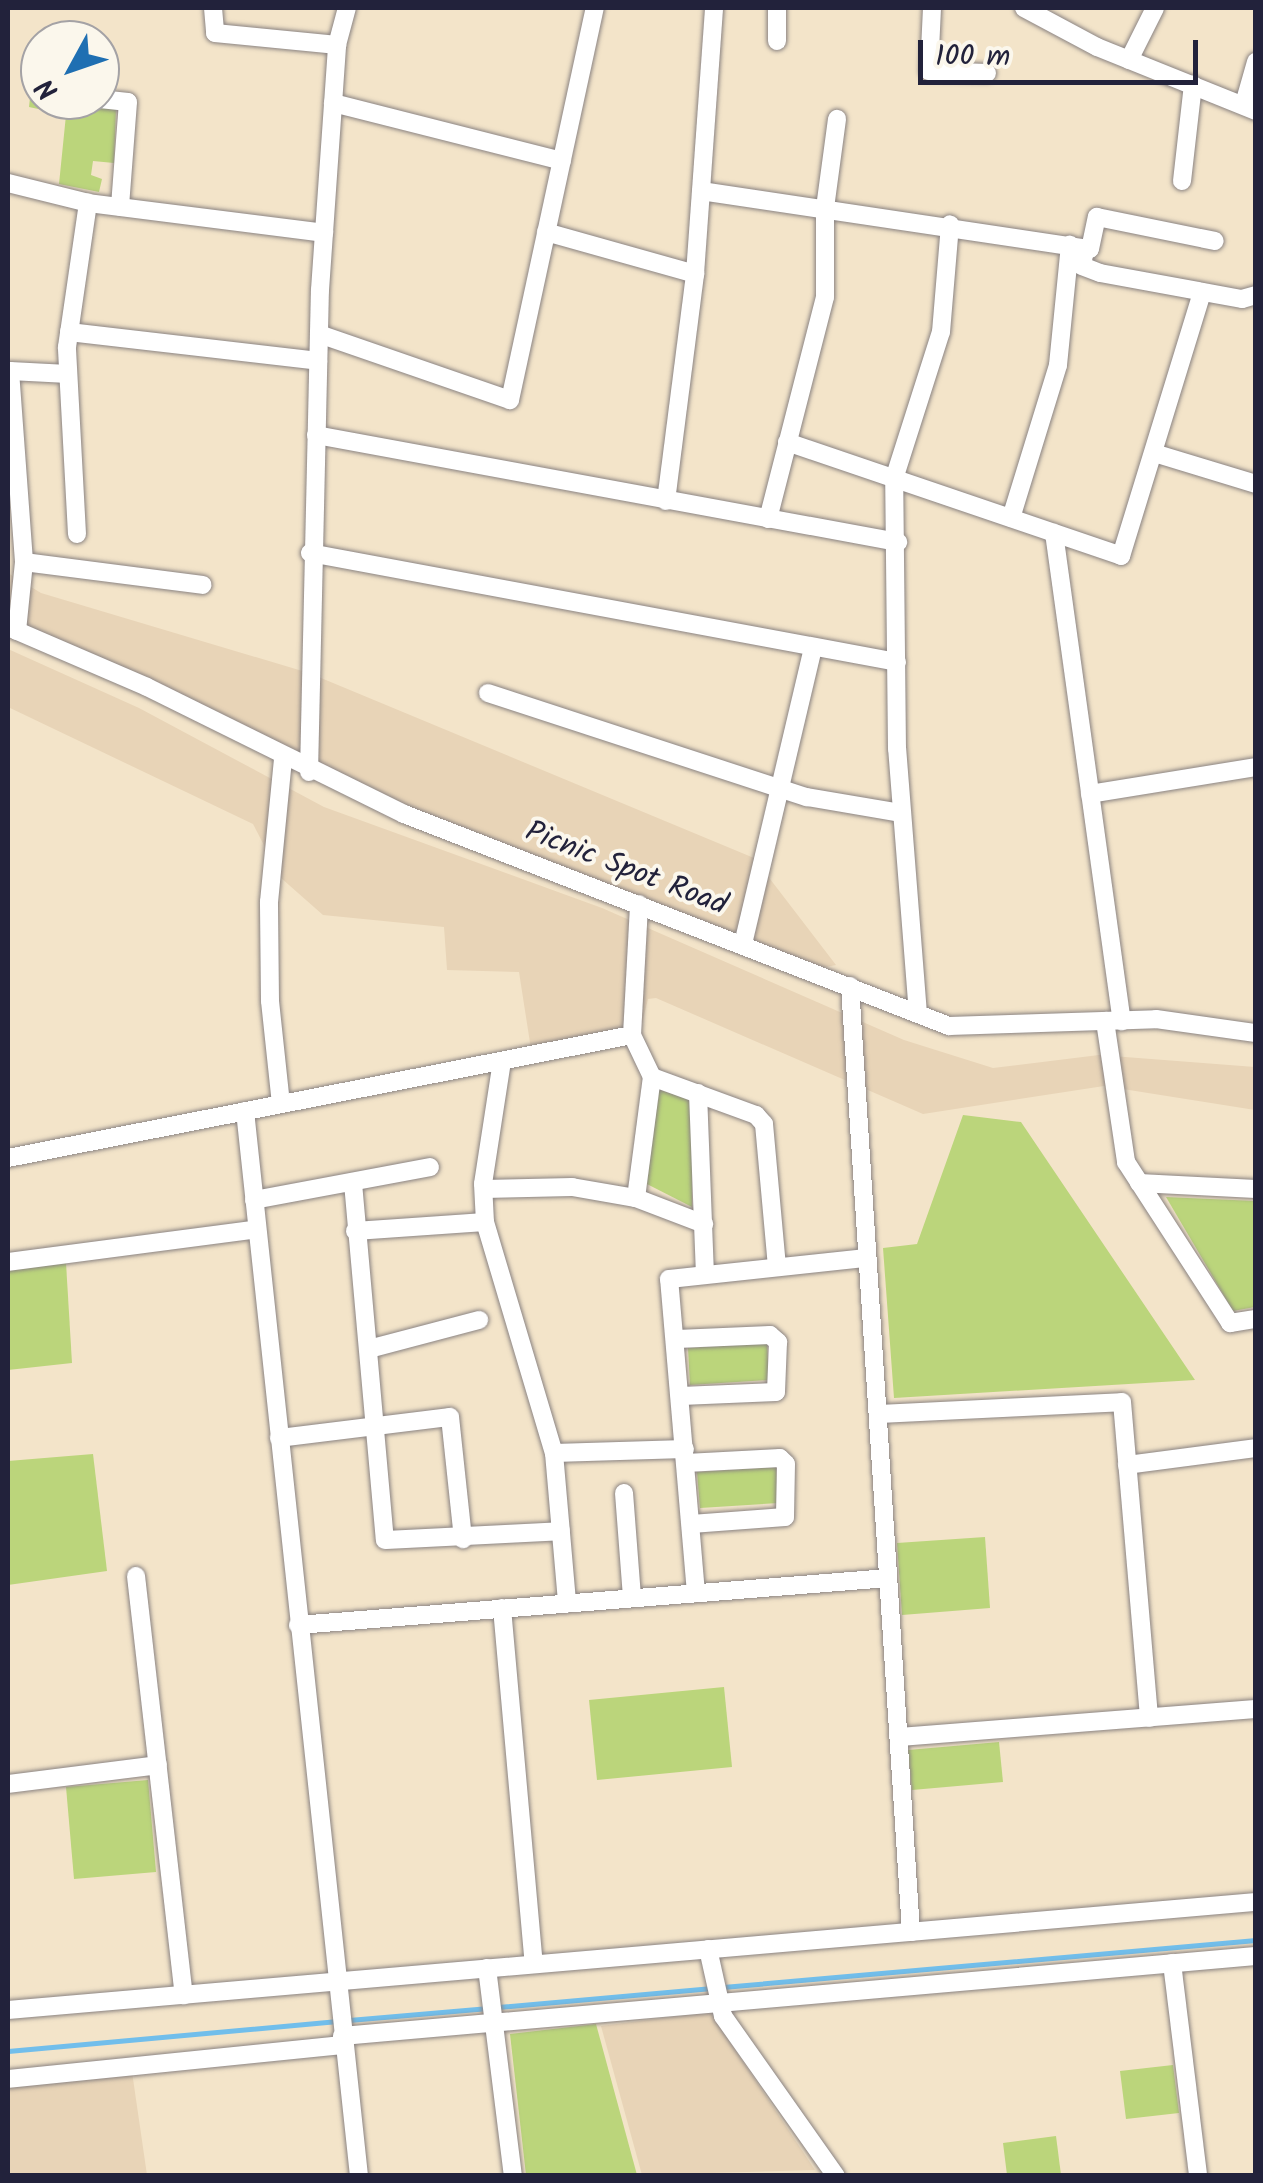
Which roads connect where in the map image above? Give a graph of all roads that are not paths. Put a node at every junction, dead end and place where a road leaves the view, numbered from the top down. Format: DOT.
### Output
graph roads {
  1 [pos="213,8"];
  2 [pos="347,8"];
  3 [pos="595,8"];
  4 [pos="714,8"];
  5 [pos="778,8"];
  6 [pos="932,8"];
  7 [pos="1024,8"];
  8 [pos="1155,8"];
  9 [pos="777,41"];
  10 [pos="338,46"];
  11 [pos="1129,60"];
  12 [pos="1256,62"];
  13 [pos="987,73"];
  14 [pos="1194,84"];
  15 [pos="120,101"];
  16 [pos="334,103"];
  17 [pos="1250,108"];
  18 [pos="837,119"];
  19 [pos="562,162"];
  20 [pos="1182,181"];
  21 [pos="8,184"];
  22 [pos="701,191"];
  23 [pos="88,203"];
  24 [pos="120,207"];
  25 [pos="826,208"];
  26 [pos="950,224"];
  27 [pos="546,232"];
  28 [pos="324,233"];
  29 [pos="1214,241"];
  30 [pos="1078,247"];
  31 [pos="695,274"];
  32 [pos="1202,292"];
  33 [pos="1256,295"];
  34 [pos="69,332"];
  35 [pos="319,334"];
  36 [pos="318,361"];
  37 [pos="68,374"];
  38 [pos="316,435"];
  39 [pos="787,442"];
  40 [pos="1154,453"];
  41 [pos="894,479"];
  42 [pos="1256,484"];
  43 [pos="666,501"];
  44 [pos="1010,518"];
  45 [pos="768,519"];
  46 [pos="1054,533"];
  47 [pos="77,534"];
  48 [pos="898,542"];
  49 [pos="310,553"];
  50 [pos="24,562"];
  51 [pos="203,584"];
  52 [pos="12,629"];
  53 [pos="813,647"];
  54 [pos="897,662"];
  55 [pos="488,693"];
  56 [pos="283,758"];
  57 [pos="1256,767"];
  58 [pos="309,772"];
  59 [pos="780,788"];
  60 [pos="1090,794"];
  61 [pos="902,814"];
  62 [pos="639,904"];
  63 [pos="743,944"];
  64 [pos="850,986"];
  65 [pos="918,1014"];
  66 [pos="1114,1021"];
  67 [pos="1256,1033"];
  68 [pos="632,1035"];
  69 [pos="502,1061"];
  70 [pos="652,1077"];
  71 [pos="698,1093"];
  72 [pos="281,1104"];
  73 [pos="245,1112"];
  74 [pos="8,1158"];
  75 [pos="430,1167"];
  76 [pos="353,1182"];
  77 [pos="1140,1182"];
  78 [pos="1256,1188"];
  79 [pos="484,1189"];
  80 [pos="636,1198"];
  81 [pos="254,1200"];
  82 [pos="486,1222"];
  83 [pos="704,1224"];
  84 [pos="257,1229"];
  85 [pos="355,1231"];
  86 [pos="868,1258"];
  87 [pos="8,1262"];
  88 [pos="777,1266"];
  89 [pos="705,1272"];
  90 [pos="1256,1319"];
  91 [pos="479,1320"];
  92 [pos="677,1340"];
  93 [pos="368,1349"];
  94 [pos="681,1396"];
  95 [pos="878,1414"];
  96 [pos="375,1426"];
  97 [pos="279,1438"];
  98 [pos="1256,1448"];
  99 [pos="554,1453"];
  100 [pos="686,1456"];
  101 [pos="1128,1464"];
  102 [pos="624,1493"];
  103 [pos="691,1524"];
  104 [pos="561,1532"];
  105 [pos="462,1538"];
  106 [pos="136,1576"];
  107 [pos="888,1578"];
  108 [pos="696,1593"];
  109 [pos="632,1598"];
  110 [pos="567,1603"];
  111 [pos="502,1608"];
  112 [pos="298,1625"];
  113 [pos="1256,1710"];
  114 [pos="1149,1718"];
  115 [pos="899,1738"];
  116 [pos="158,1765"];
  117 [pos="8,1784"];
  118 [pos="1256,1902"];
  119 [pos="911,1932"];
  120 [pos="708,1949"];
  121 [pos="1256,1956"];
  122 [pos="1172,1963"];
  123 [pos="534,1964"];
  124 [pos="487,1968"];
  125 [pos="335,1982"];
  126 [pos="717,1991"];
  127 [pos="184,1995"];
  128 [pos="8,2010"];
  129 [pos="492,2012"];
  130 [pos="342,2037"];
  131 [pos="8,2079"];
  132 [pos="828,2173"];
  133 [pos="359,2176"];
  134 [pos="514,2176"];
  135 [pos="1198,2176"];
  1 -- 10 [label="street"];
  2 -- 10 [label="street"];
  3 -- 19 [label="street"];
  4 -- 22 [label="street"];
  5 -- 9 [label="street"];
  6 -- 13 [label="street"];
  7 -- 11 [label="street"];
  8 -- 11 [label="street"];
  10 -- 16 [label="street"];
  11 -- 14 [label="street"];
  12 -- 17 [label="street"];
  14 -- 17 [label="street"];
  14 -- 20 [label="street"];
  15 -- 24 [label="street"];
  16 -- 19 [label="street"];
  16 -- 28 [label="street"];
  18 -- 25 [label="street"];
  19 -- 27 [label="street"];
  21 -- 23 [label="street"];
  22 -- 25 [label="street"];
  22 -- 31 [label="street"];
  23 -- 24 [label="street"];
  23 -- 34 [label="street"];
  24 -- 28 [label="street"];
  25 -- 26 [label="street"];
  25 -- 39 [label="street"];
  26 -- 30 [label="street"];
  26 -- 41 [label="street"];
  27 -- 31 [label="street"];
  27 -- 35 [label="street"];
  28 -- 35 [label="street"];
  29 -- 30 [label="street"];
  30 -- 32 [label="street"];
  30 -- 44 [label="street"];
  31 -- 43 [label="street"];
  32 -- 33 [label="street"];
  32 -- 40 [label="street"];
  34 -- 36 [label="street"];
  34 -- 37 [label="street"];
  35 -- 36 [label="street"];
  36 -- 38 [label="street"];
  37 -- 47 [label="street"];
  37 -- 50 [label="street"];
  38 -- 43 [label="street"];
  38 -- 49 [label="street"];
  39 -- 41 [label="street"];
  39 -- 45 [label="street"];
  40 -- 42 [label="street"];
  40 -- 46 [label="street"];
  41 -- 44 [label="street"];
  41 -- 48 [label="street"];
  43 -- 45 [label="street"];
  44 -- 46 [label="street"];
  45 -- 48 [label="street"];
  46 -- 60 [label="street"];
  48 -- 54 [label="street"];
  49 -- 53 [label="street"];
  49 -- 58 [label="street"];
  50 -- 51 [label="street"];
  50 -- 52 [label="street"];
  52 -- 56 [label="street, Picnic Spot Road"];
  53 -- 54 [label="street"];
  53 -- 59 [label="street"];
  54 -- 61 [label="street"];
  55 -- 59 [label="street"];
  56 -- 58 [label="street, Picnic Spot Road"];
  56 -- 72 [label="street"];
  57 -- 60 [label="street"];
  58 -- 62 [label="street, Picnic Spot Road"];
  59 -- 61 [label="street"];
  59 -- 63 [label="street"];
  60 -- 66 [label="street"];
  61 -- 65 [label="street"];
  62 -- 63 [label="street, Picnic Spot Road"];
  62 -- 68 [label="street"];
  63 -- 64 [label="street, Picnic Spot Road"];
  64 -- 65 [label="street, Picnic Spot Road"];
  64 -- 86 [label="street"];
  65 -- 66 [label="street, Picnic Spot Road"];
  66 -- 67 [label="street, Picnic Spot Road"];
  66 -- 77 [label="street"];
  68 -- 69 [label="street"];
  68 -- 70 [label="street"];
  69 -- 72 [label="street"];
  69 -- 79 [label="street"];
  70 -- 71 [label="street"];
  70 -- 80 [label="street"];
  71 -- 83 [label="street"];
  71 -- 88 [label="street"];
  72 -- 73 [label="street"];
  73 -- 74 [label="street"];
  73 -- 81 [label="street"];
  75 -- 76 [label="street"];
  76 -- 81 [label="street"];
  76 -- 85 [label="street"];
  77 -- 78 [label="street"];
  77 -- 90 [label="street"];
  79 -- 80 [label="street"];
  79 -- 82 [label="street"];
  80 -- 83 [label="street"];
  81 -- 84 [label="street"];
  82 -- 85 [label="street"];
  82 -- 99 [label="street"];
  83 -- 89 [label="street"];
  84 -- 87 [label="street"];
  84 -- 97 [label="street"];
  85 -- 93 [label="street"];
  86 -- 88 [label="street"];
  86 -- 95 [label="street"];
  88 -- 89 [label="street"];
  89 -- 92 [label="street"];
  91 -- 93 [label="street"];
  92 -- 94 [label="street"];
  92 -- 94 [label="street"];
  93 -- 96 [label="street"];
  94 -- 100 [label="street"];
  95 -- 101 [label="street"];
  95 -- 107 [label="street"];
  96 -- 97 [label="street"];
  96 -- 105 [label="street"];
  96 -- 105 [label="street"];
  97 -- 112 [label="street"];
  98 -- 101 [label="street"];
  99 -- 100 [label="street"];
  99 -- 104 [label="street"];
  100 -- 103 [label="street"];
  100 -- 103 [label="street"];
  101 -- 114 [label="street"];
  102 -- 109 [label="street"];
  103 -- 108 [label="street"];
  104 -- 105 [label="street"];
  104 -- 110 [label="street"];
  106 -- 116 [label="street"];
  107 -- 108 [label="street"];
  107 -- 115 [label="street"];
  108 -- 109 [label="street"];
  109 -- 110 [label="street"];
  110 -- 111 [label="street"];
  111 -- 112 [label="street"];
  111 -- 123 [label="street"];
  112 -- 125 [label="street"];
  113 -- 114 [label="street"];
  114 -- 115 [label="street"];
  115 -- 119 [label="street"];
  116 -- 117 [label="street"];
  116 -- 127 [label="street"];
  118 -- 119 [label="street"];
  119 -- 120 [label="street"];
  120 -- 123 [label="street"];
  120 -- 126 [label="street"];
  121 -- 122 [label="street"];
  122 -- 126 [label="street"];
  122 -- 135 [label="street"];
  123 -- 124 [label="street"];
  124 -- 125 [label="street"];
  124 -- 129 [label="street"];
  125 -- 127 [label="street"];
  125 -- 130 [label="street"];
  126 -- 129 [label="street"];
  126 -- 132 [label="street"];
  127 -- 128 [label="street"];
  129 -- 130 [label="street"];
  129 -- 134 [label="street"];
  130 -- 131 [label="street"];
  130 -- 133 [label="street"];
}
